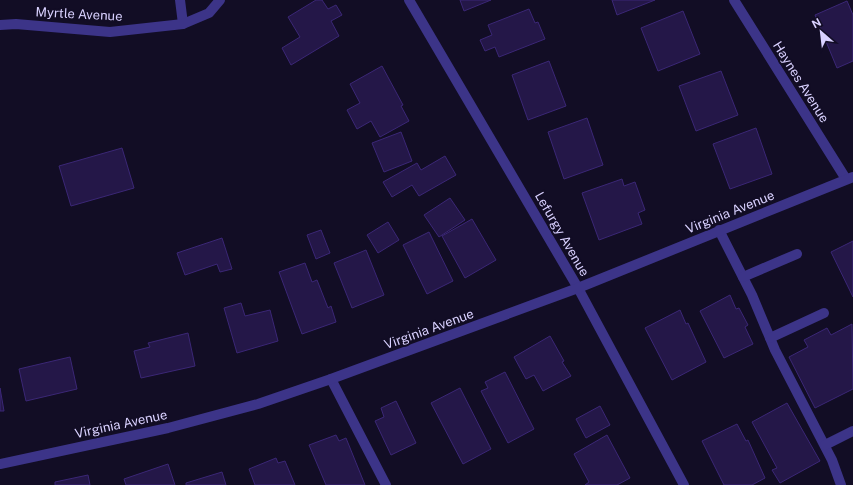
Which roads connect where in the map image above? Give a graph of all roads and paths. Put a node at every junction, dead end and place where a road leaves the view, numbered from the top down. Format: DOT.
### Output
graph roads {
  1 [pos="180,0"];
  2 [pos="220,0"];
  3 [pos="409,0"];
  4 [pos="734,0"];
  5 [pos="183,24"];
  6 [pos="0,25"];
  7 [pos="850,178"];
  8 [pos="720,230"];
  9 [pos="797,254"];
  10 [pos="743,277"];
  11 [pos="578,288"];
  12 [pos="824,313"];
  13 [pos="770,338"];
  14 [pos="331,379"];
  15 [pos="853,431"];
  16 [pos="825,445"];
  17 [pos="0,464"];
  18 [pos="386,485"];
  19 [pos="684,485"];
  20 [pos="841,485"];
  1 -- 5 [label="street"];
  2 -- 5 [label="street, Myrtle Avenue"];
  3 -- 11 [label="street, Lefurgy Avenue"];
  4 -- 7 [label="street, Haynes Avenue"];
  5 -- 6 [label="street, Myrtle Avenue"];
  7 -- 8 [label="street, Virginia Avenue"];
  8 -- 10 [label="street"];
  8 -- 11 [label="street, Virginia Avenue"];
  9 -- 10 [label="street"];
  10 -- 13 [label="street"];
  11 -- 14 [label="street, Virginia Avenue"];
  11 -- 19 [label="street, Lefurgy Avenue"];
  12 -- 13 [label="street"];
  13 -- 16 [label="street"];
  14 -- 17 [label="street, Virginia Avenue"];
  14 -- 18 [label="street"];
  15 -- 16 [label="street"];
  16 -- 20 [label="street"];
}
